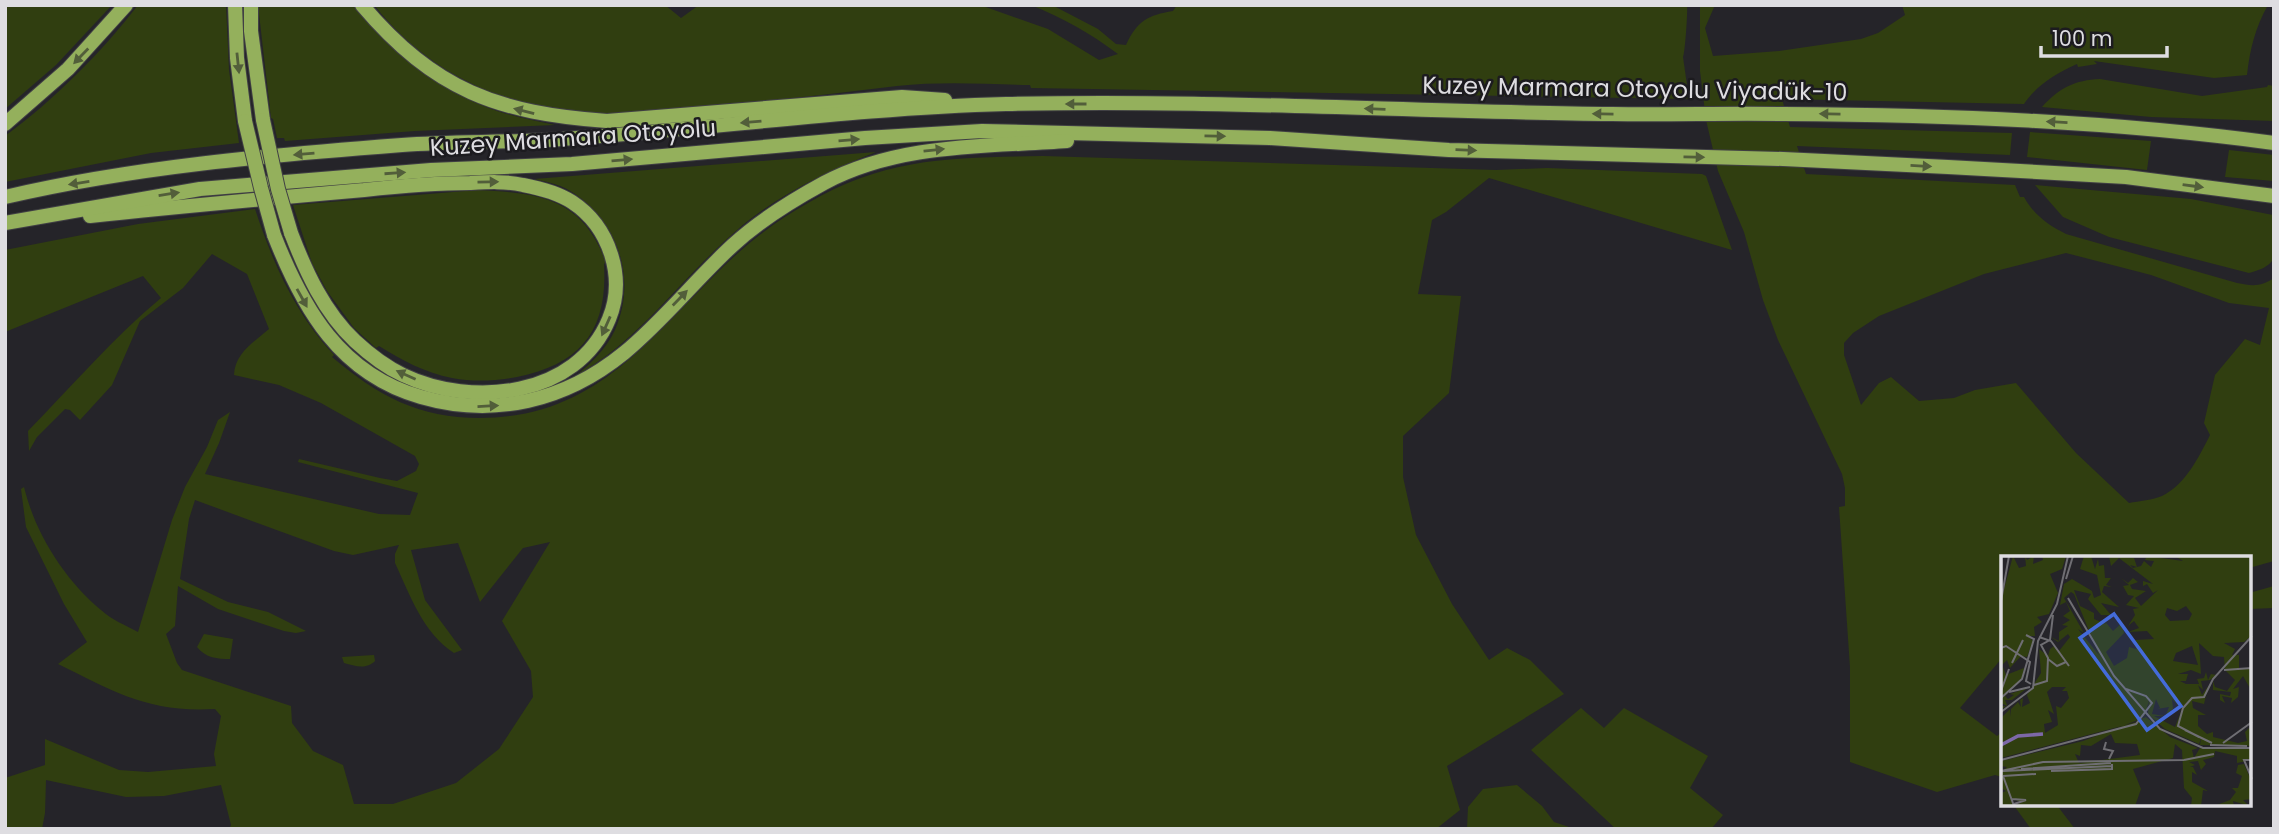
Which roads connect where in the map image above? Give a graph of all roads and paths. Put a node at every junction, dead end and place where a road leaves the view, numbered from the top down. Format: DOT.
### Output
graph roads {
  1 [pos="126,5"];
  2 [pos="235,5"];
  3 [pos="251,5"];
  4 [pos="362,5"];
  5 [pos="1006,104"];
  6 [pos="1144,104"];
  7 [pos="5,124"];
  8 [pos="1146,135"];
  9 [pos="2274,143"];
  10 [pos="2274,196"];
  11 [pos="5,197"];
  12 [pos="5,224"];
  1 -- 7 [label="highway, one-way"];
  2 -- 8 [label="highway, one-way, bridge"];
  12 -- 3 [label="highway, one-way, bridge"];
  5 -- 4 [label="highway, one-way"];
  6 -- 5 [label="highway, Kuzey Marmara Otoyolu, one-way"];
  5 -- 11 [label="highway, Kuzey Marmara Otoyolu, one-way"];
  9 -- 6 [label="highway, Kuzey Marmara Otoyolu Viyadük-10, one-way"];
  8 -- 10 [label="highway, one-way"];
  12 -- 8 [label="highway, Kuzey Marmara Otoyolu, one-way"];
}
